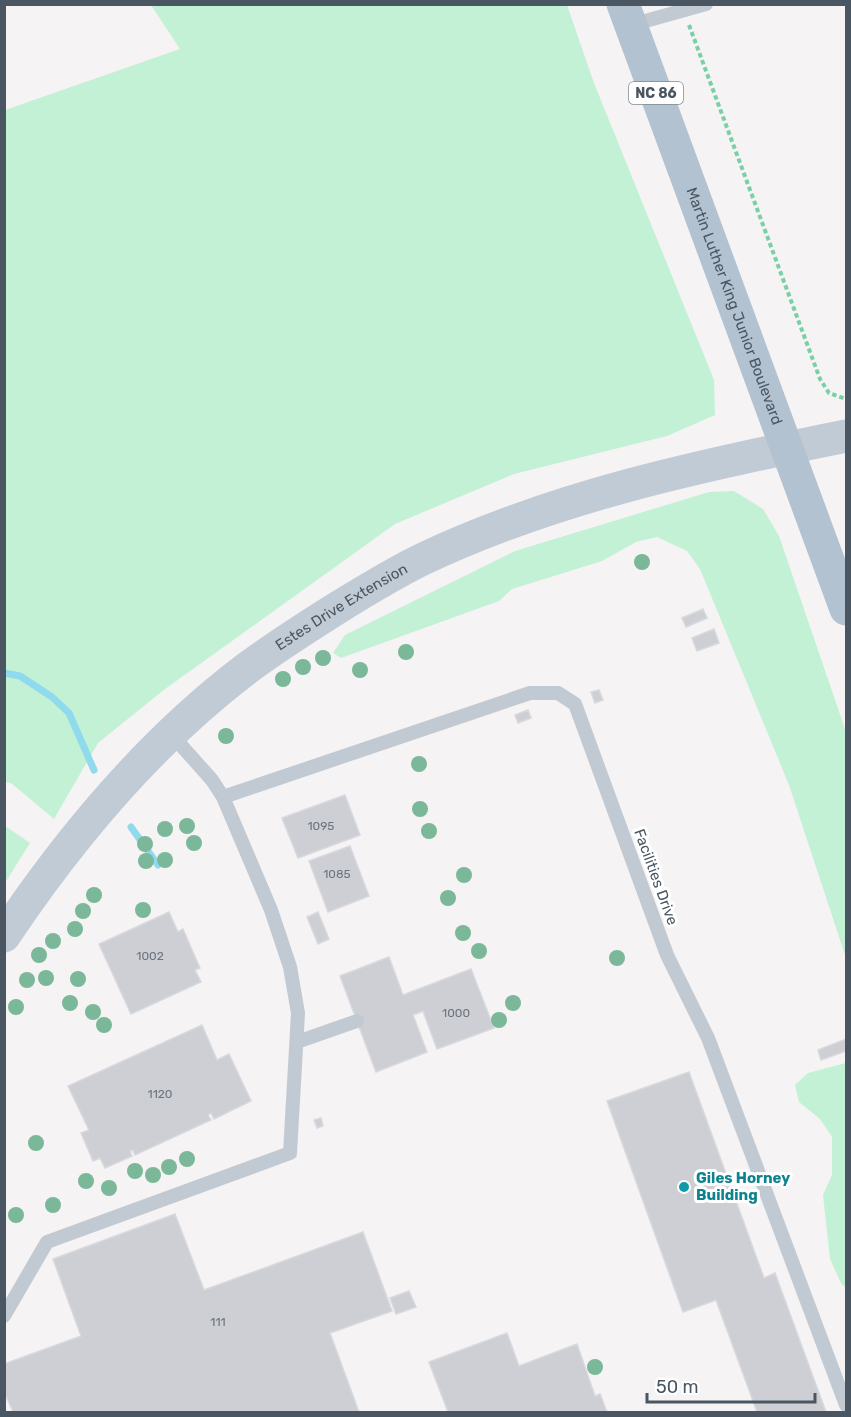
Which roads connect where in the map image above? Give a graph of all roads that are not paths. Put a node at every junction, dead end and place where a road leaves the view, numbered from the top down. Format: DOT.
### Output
graph roads {
  1 [pos="706,4"];
  2 [pos="627,14"];
  3 [pos="846,436"];
  4 [pos="787,448"];
  5 [pos="846,609"];
  6 [pos="171,734"];
  7 [pos="223,797"];
  8 [pos="4,936"];
  9 [pos="357,1022"];
  10 [pos="297,1042"];
  11 [pos="4,1316"];
  12 [pos="846,1405"];
  1 -- 2 [label="lane"];
  2 -- 4 [label="main road, Martin Luther King Junior Boulevard / NC 86"];
  3 -- 4 [label="main road, Estes Drive Extension"];
  4 -- 5 [label="main road, Martin Luther King Junior Boulevard / NC 86"];
  4 -- 6 [label="main road, Estes Drive Extension"];
  6 -- 7 [label="lane"];
  6 -- 8 [label="main road, Estes Drive Extension"];
  7 -- 10 [label="lane"];
  7 -- 12 [label="lane, Facilities Drive"];
  9 -- 10 [label="lane"];
  10 -- 11 [label="lane"];
}
